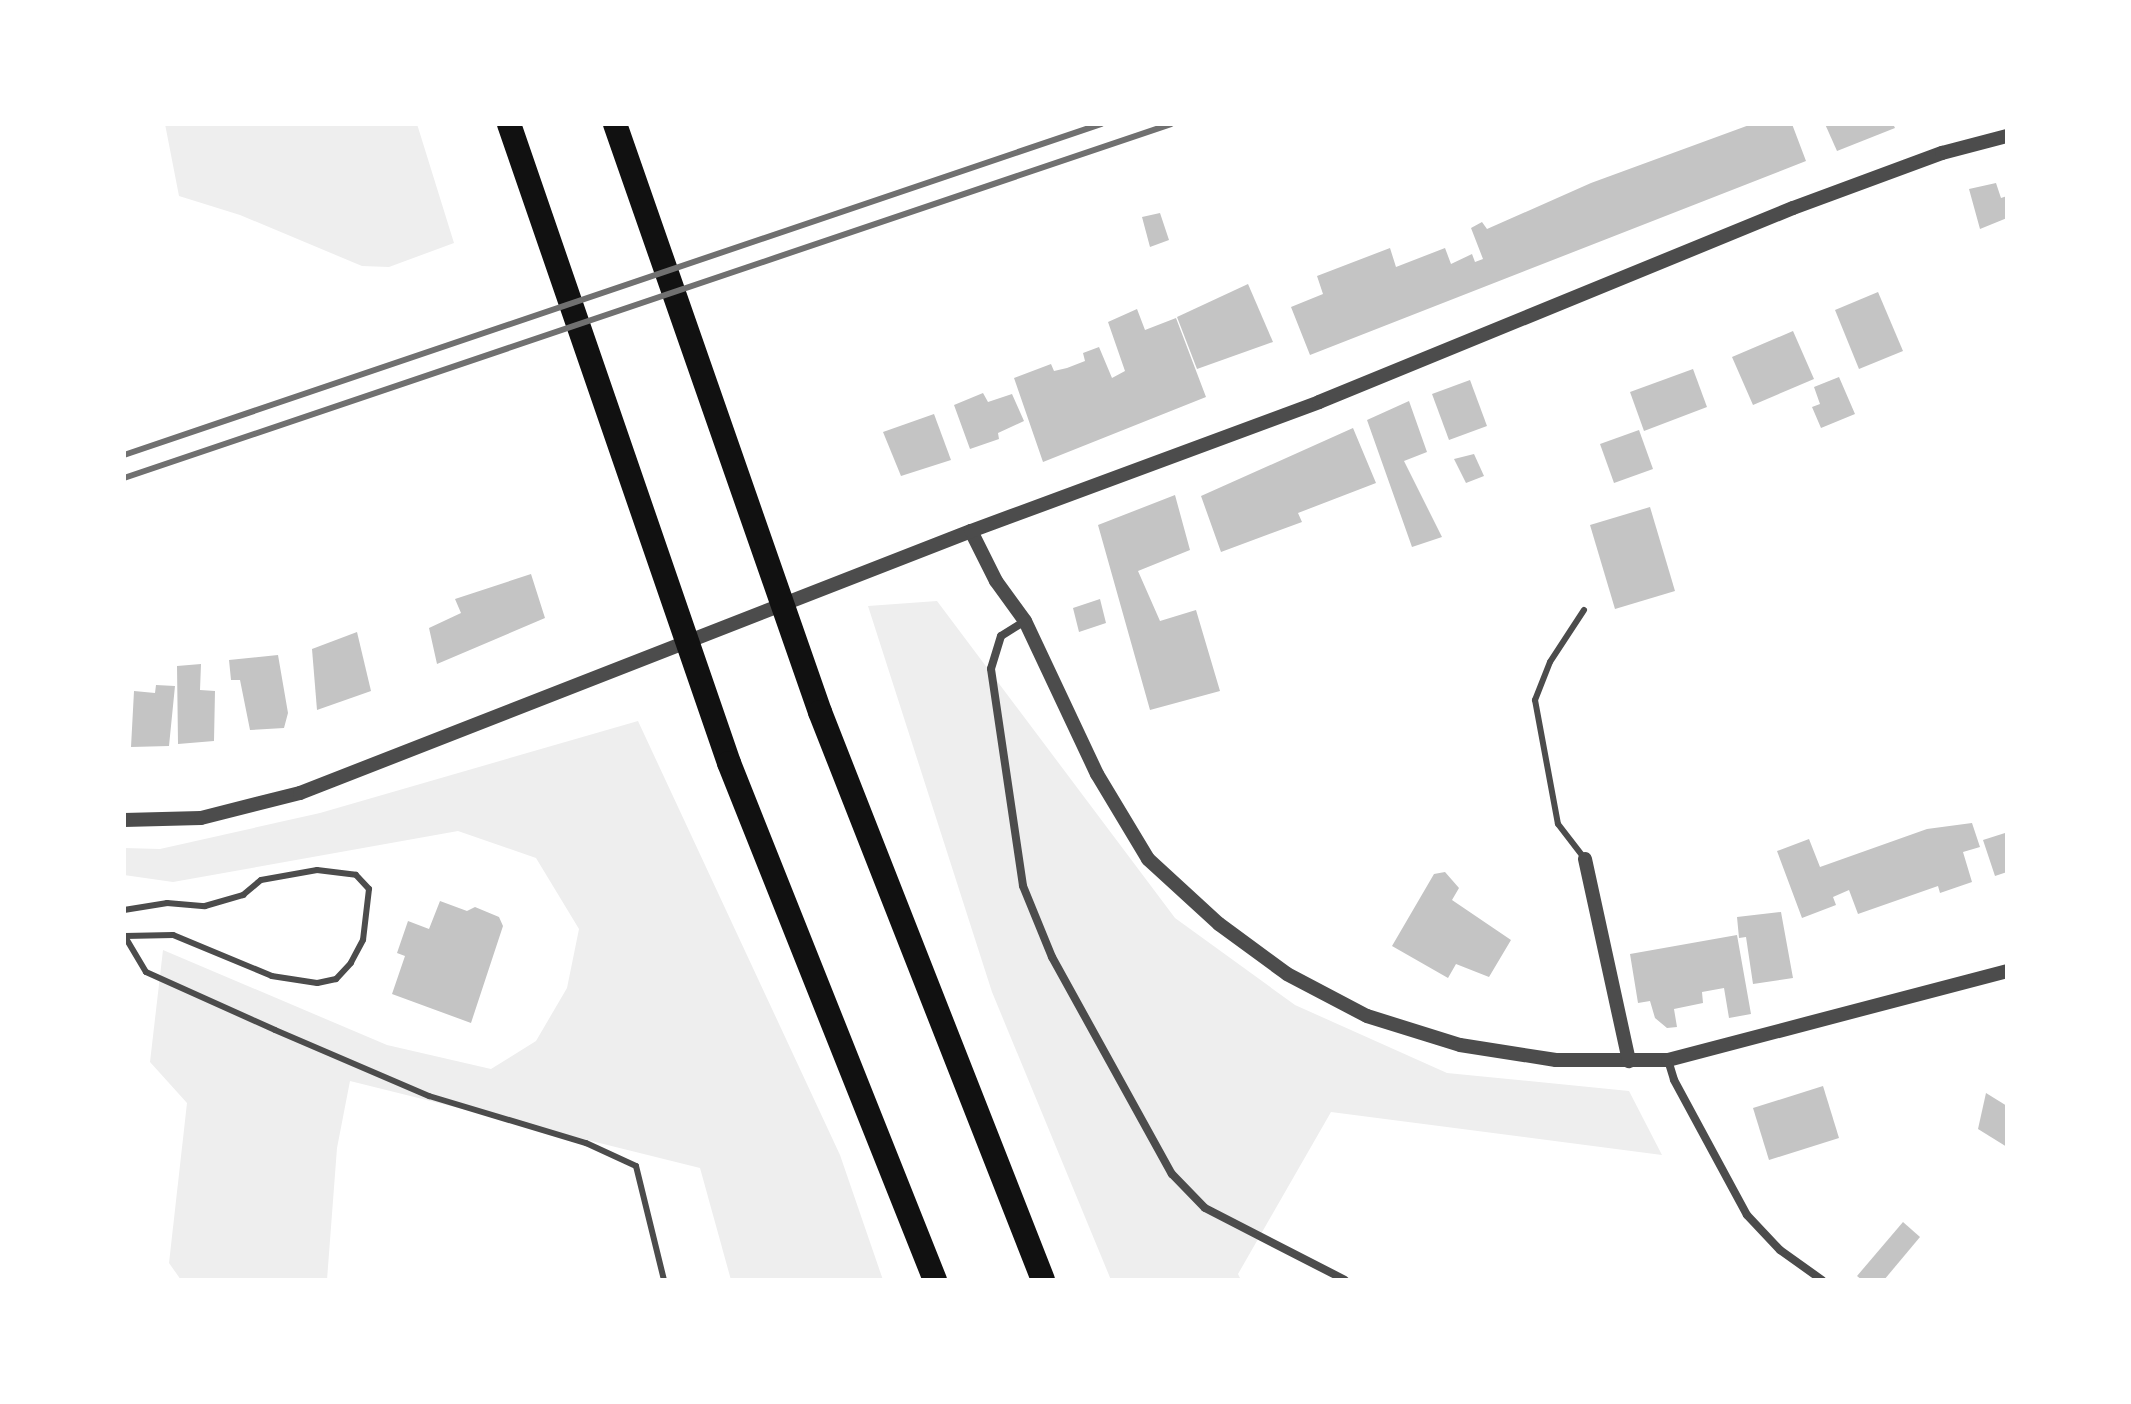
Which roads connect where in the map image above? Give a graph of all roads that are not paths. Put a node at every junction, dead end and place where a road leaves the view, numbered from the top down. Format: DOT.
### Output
graph roads {
  1 [pos="509,124"];
  2 [pos="615,124"];
  3 [pos="2007,136"];
  4 [pos="971,531"];
  5 [pos="1584,610"];
  6 [pos="1025,621"];
  7 [pos="124,820"];
  8 [pos="1585,859"];
  9 [pos="124,910"];
  10 [pos="124,936"];
  11 [pos="2007,971"];
  12 [pos="1668,1060"];
  13 [pos="1629,1061"];
  14 [pos="664,1280"];
  15 [pos="935,1280"];
  16 [pos="1043,1280"];
  17 [pos="1345,1280"];
  18 [pos="1822,1280"];
  1 -- 15 [label="highway"];
  2 -- 16 [label="highway"];
  3 -- 4 [label="street"];
  4 -- 6 [label="street"];
  4 -- 7 [label="street"];
  5 -- 8 [label="lane"];
  6 -- 13 [label="street"];
  6 -- 17 [label="street"];
  8 -- 13 [label="street"];
  9 -- 10 [label="lane"];
  10 -- 14 [label="lane"];
  11 -- 12 [label="street"];
  12 -- 13 [label="street"];
  12 -- 18 [label="street"];
}
